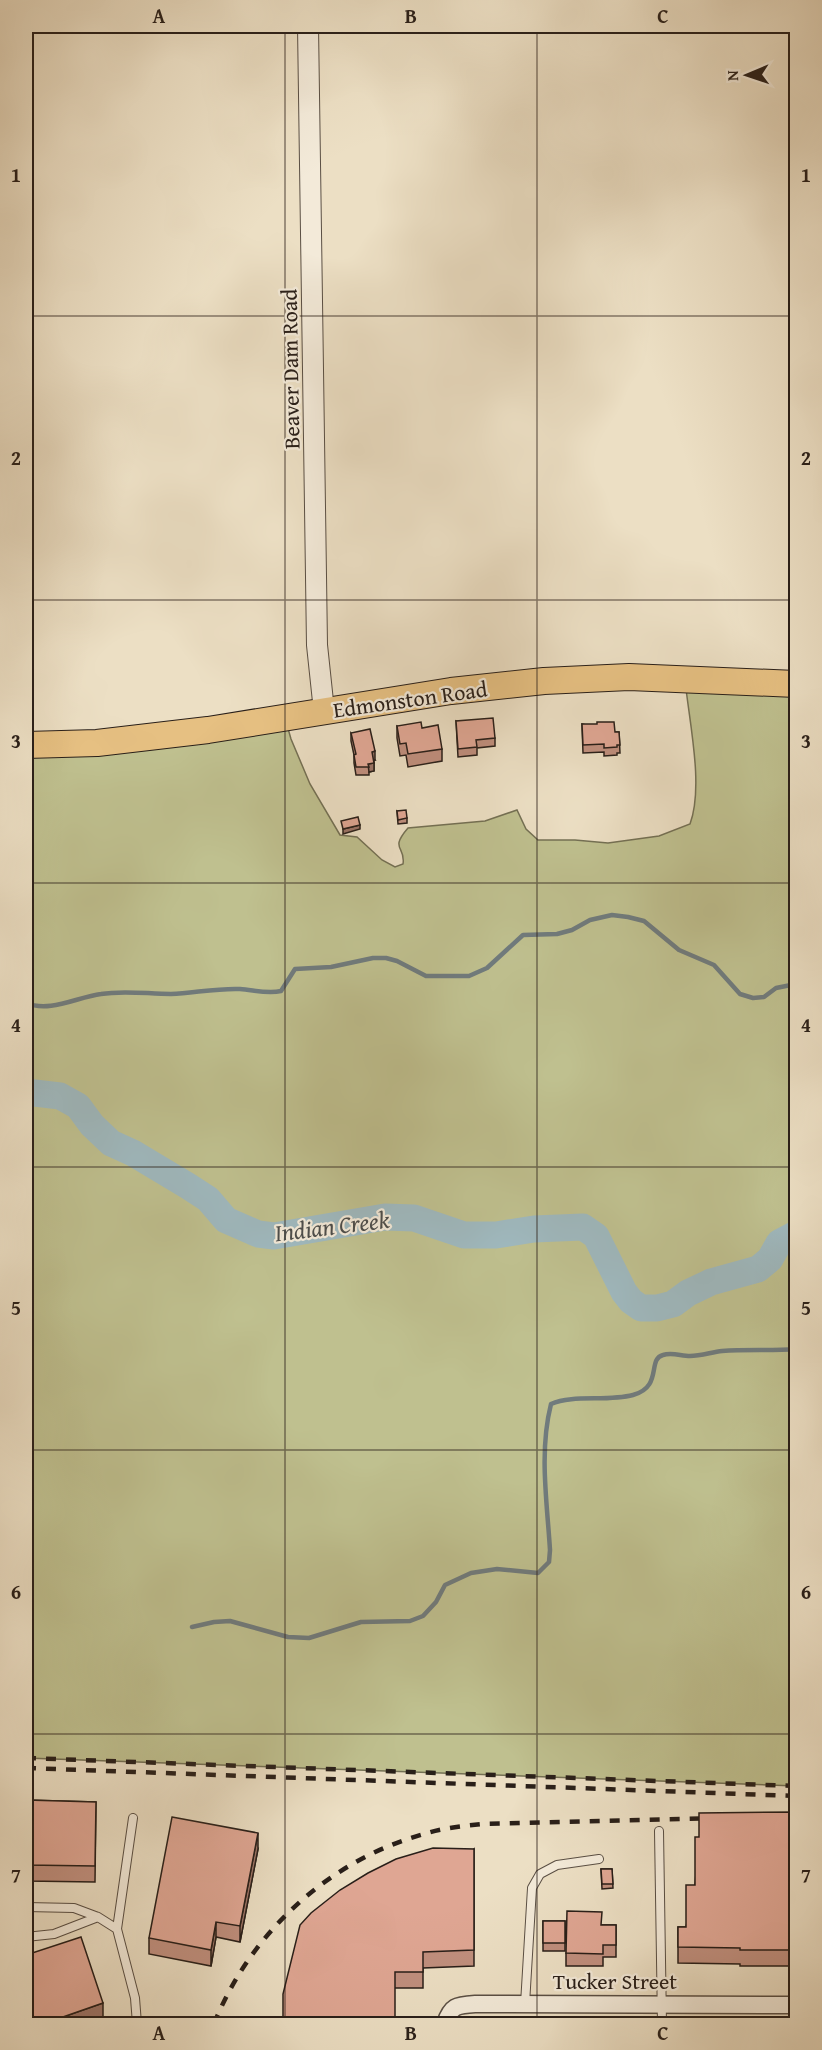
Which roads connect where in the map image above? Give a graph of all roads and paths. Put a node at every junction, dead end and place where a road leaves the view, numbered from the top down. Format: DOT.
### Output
graph roads {
  1 [pos="308,26"];
  2 [pos="796,684"];
  3 [pos="324,711"];
  4 [pos="26,745"];
  5 [pos="133,1818"];
  6 [pos="659,1831"];
  7 [pos="599,1859"];
  8 [pos="26,1907"];
  9 [pos="98,1917"];
  10 [pos="117,1929"];
  11 [pos="26,1937"];
  12 [pos="525,2004"];
  13 [pos="662,2004"];
  14 [pos="796,2005"];
  15 [pos="137,2025"];
  16 [pos="445,2025"];
  17 [pos="662,2025"];
  1 -- 3 [label="street, Beaver Dam Road"];
  2 -- 3 [label="main road, Edmonston Road"];
  3 -- 4 [label="main road, Edmonston Road"];
  5 -- 10 [label="lane"];
  6 -- 13 [label="lane"];
  7 -- 12 [label="lane"];
  8 -- 9 [label="lane"];
  9 -- 10 [label="lane"];
  9 -- 11 [label="lane"];
  10 -- 15 [label="lane"];
  12 -- 13 [label="street, Tucker Street"];
  12 -- 16 [label="street, Tucker Street"];
  13 -- 14 [label="street, Tucker Street"];
  13 -- 17 [label="lane"];
}
